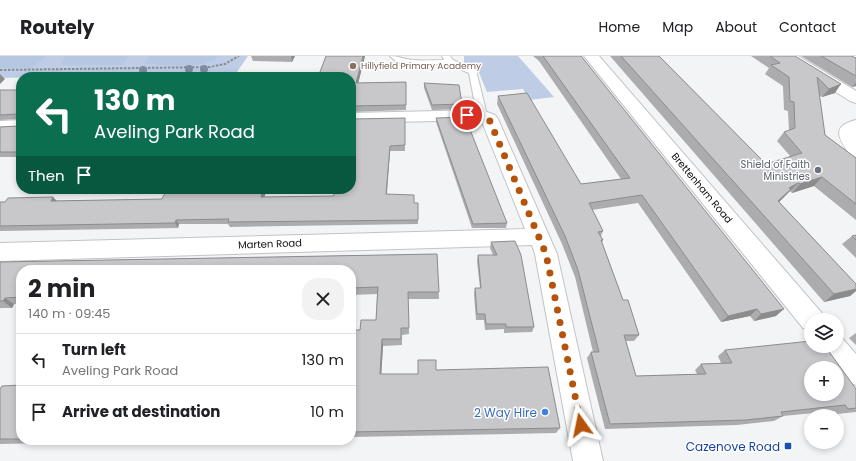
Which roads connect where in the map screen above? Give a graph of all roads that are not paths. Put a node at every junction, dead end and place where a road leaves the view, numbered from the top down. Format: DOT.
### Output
graph roads {
  1 [pos="394,56"];
  2 [pos="591,56"];
  3 [pos="788,56"];
  4 [pos="448,59"];
  5 [pos="856,98"];
  6 [pos="482,115"];
  7 [pos="356,118"];
  8 [pos="856,124"];
  9 [pos="16,125"];
  10 [pos="0,126"];
  11 [pos="856,151"];
  12 [pos="539,236"];
  13 [pos="0,252"];
  14 [pos="805,313"];
  15 [pos="839,353"];
  16 [pos="856,373"];
  17 [pos="588,461"];
  1 -- 4 [label="lane"];
  2 -- 14 [label="street, Brettenham Road"];
  3 -- 5 [label="street"];
  4 -- 6 [label="lane"];
  6 -- 7 [label="street"];
  6 -- 12 [label="street"];
  8 -- 11 [label="street"];
  9 -- 10 [label="street"];
  12 -- 13 [label="street, Marten Road"];
  12 -- 17 [label="street"];
  15 -- 16 [label="street"];
}
